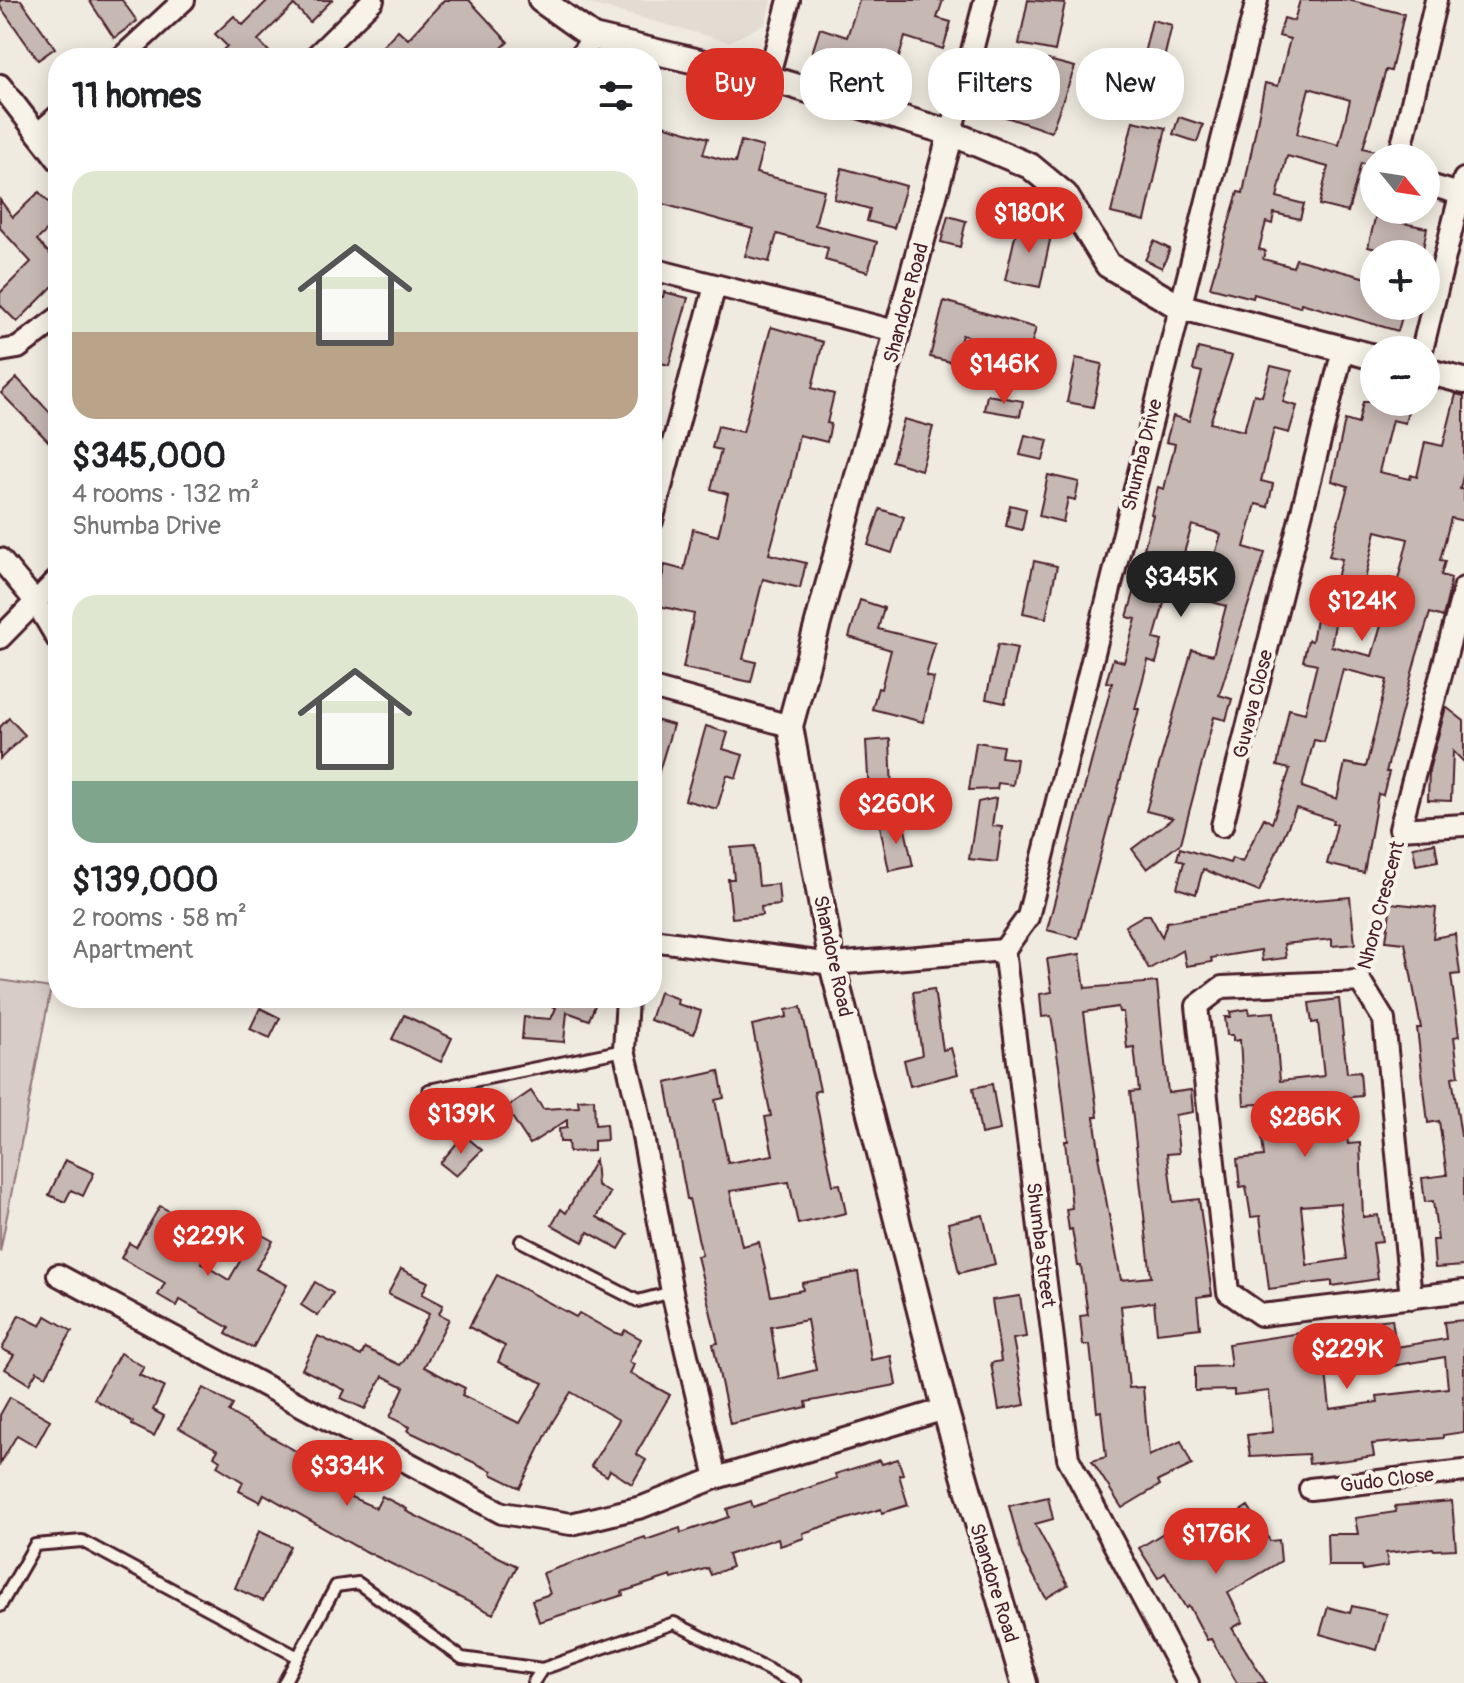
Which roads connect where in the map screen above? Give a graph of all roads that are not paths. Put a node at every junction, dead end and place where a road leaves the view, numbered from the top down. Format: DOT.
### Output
graph roads {
  1 [pos="184,0"];
  2 [pos="373,0"];
  3 [pos="541,0"];
  4 [pos="789,0"];
  5 [pos="985,0"];
  6 [pos="1257,0"];
  7 [pos="1436,0"];
  8 [pos="593,37"];
  9 [pos="132,48"];
  10 [pos="324,48"];
  11 [pos="586,48"];
  12 [pos="640,48"];
  13 [pos="776,48"];
  14 [pos="662,53"];
  15 [pos="686,59"];
  16 [pos="784,83"];
  17 [pos="0,85"];
  18 [pos="48,125"];
  19 [pos="951,133"];
  20 [pos="38,134"];
  21 [pos="1400,144"];
  22 [pos="48,147"];
  23 [pos="1440,185"];
  24 [pos="1462,186"];
  25 [pos="662,272"];
  26 [pos="715,286"];
  27 [pos="1178,306"];
  28 [pos="48,326"];
  29 [pos="899,332"];
  30 [pos="1425,336"];
  31 [pos="1343,350"];
  32 [pos="0,351"];
  33 [pos="1360,354"];
  34 [pos="1440,375"];
  35 [pos="1464,381"];
  36 [pos="662,484"];
  37 [pos="0,559"];
  38 [pos="1464,588"];
  39 [pos="48,589"];
  40 [pos="35,601"];
  41 [pos="48,623"];
  42 [pos="0,638"];
  43 [pos="662,691"];
  44 [pos="790,726"];
  45 [pos="1464,825"];
  46 [pos="1222,826"];
  47 [pos="662,941"];
  48 [pos="1004,950"];
  49 [pos="832,964"];
  50 [pos="626,1008"];
  51 [pos="624,1050"];
  52 [pos="429,1090"];
  53 [pos="521,1241"];
  54 [pos="58,1275"];
  55 [pos="1464,1291"];
  56 [pos="672,1292"];
  57 [pos="1411,1298"];
  58 [pos="945,1409"];
  59 [pos="1464,1471"];
  60 [pos="716,1478"];
  61 [pos="1310,1489"];
  62 [pos="0,1606"];
  63 [pos="298,1657"];
  64 [pos="542,1669"];
  65 [pos="284,1683"];
  66 [pos="533,1683"];
  67 [pos="795,1683"];
  68 [pos="1024,1683"];
  69 [pos="1188,1683"];
  1 -- 9 [label="street"];
  2 -- 10 [label="street"];
  3 -- 8 [label="street"];
  4 -- 13 [label="street"];
  5 -- 19 [label="street"];
  6 -- 27 [label="street, Shumba Drive"];
  7 -- 21 [label="street"];
  8 -- 11 [label="street"];
  8 -- 12 [label="street"];
  14 -- 15 [label="street"];
  16 -- 19 [label="street"];
  17 -- 20 [label="street"];
  18 -- 20 [label="street"];
  19 -- 27 [label="street"];
  19 -- 29 [label="street, Shandore Road"];
  20 -- 22 [label="street"];
  23 -- 24 [label="street"];
  24 -- 30 [label="street"];
  25 -- 26 [label="street"];
  26 -- 29 [label="street"];
  26 -- 36 [label="street"];
  27 -- 31 [label="street"];
  27 -- 48 [label="street, Shumba Drive"];
  28 -- 32 [label="street"];
  29 -- 44 [label="street, Shandore Road"];
  31 -- 33 [label="street"];
  31 -- 46 [label="street, Guvava Close"];
  34 -- 35 [label="street"];
  37 -- 40 [label="street"];
  38 -- 45 [label="street, Nhoro Crescent"];
  39 -- 40 [label="street"];
  40 -- 41 [label="street"];
  40 -- 42 [label="street"];
  43 -- 44 [label="street"];
  44 -- 49 [label="street, Shandore Road"];
  47 -- 49 [label="street"];
  48 -- 49 [label="street"];
  48 -- 69 [label="street, Shumba Street"];
  49 -- 58 [label="street, Shandore Road"];
  50 -- 51 [label="street"];
  51 -- 52 [label="lane"];
  51 -- 56 [label="street"];
  53 -- 56 [label="lane"];
  54 -- 60 [label="street"];
  55 -- 57 [label="street, Nhoro Crescent"];
  56 -- 60 [label="street"];
  57 -- 57 [label="street, Nhoro Crescent"];
  58 -- 60 [label="street"];
  58 -- 68 [label="street, Shandore Road"];
  59 -- 61 [label="street, Gudo Close"];
  62 -- 63 [label="lane"];
  63 -- 64 [label="lane"];
  63 -- 65 [label="lane"];
  64 -- 66 [label="lane"];
  64 -- 67 [label="lane"];
}
